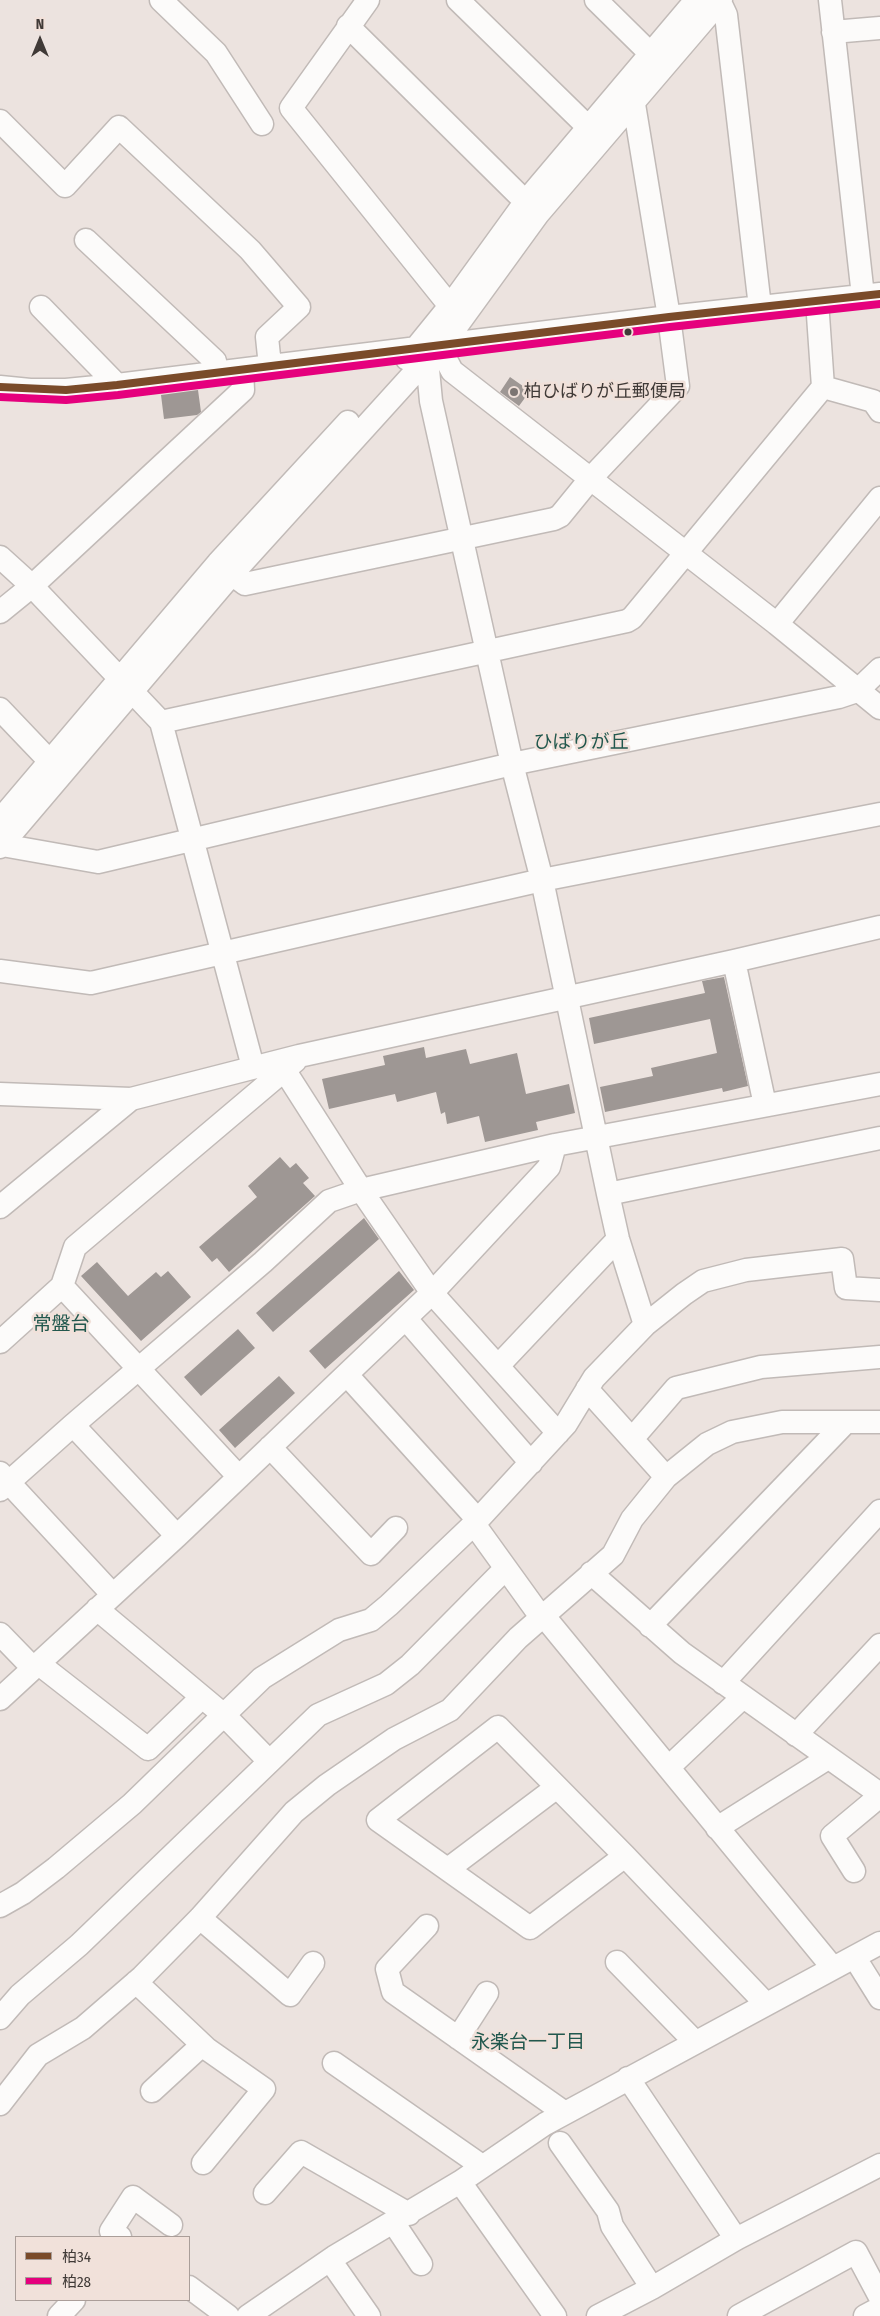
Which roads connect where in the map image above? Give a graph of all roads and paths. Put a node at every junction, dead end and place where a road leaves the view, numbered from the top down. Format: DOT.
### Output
graph roads {
  1 [pos="161,0"];
  2 [pos="368,0"];
  3 [pos="458,0"];
  4 [pos="596,0"];
  5 [pos="696,0"];
  6 [pos="830,0"];
  7 [pos="720,1"];
  8 [pos="348,26"];
  9 [pos="880,28"];
  10 [pos="833,32"];
  11 [pos="657,60"];
  12 [pos="629,79"];
  13 [pos="634,102"];
  14 [pos="0,121"];
  15 [pos="262,124"];
  16 [pos="588,127"];
  17 [pos="532,207"];
  18 [pos="86,240"];
  19 [pos="872,295"];
  20 [pos="817,301"];
  21 [pos="41,306"];
  22 [pos="450,306"];
  23 [pos="760,307"];
  24 [pos="669,317"];
  25 [pos="427,351"];
  26 [pos="270,366"];
  27 [pos="242,370"];
  28 [pos="217,373"];
  29 [pos="117,385"];
  30 [pos="0,386"];
  31 [pos="823,387"];
  32 [pos="880,411"];
  33 [pos="591,478"];
  34 [pos="880,498"];
  35 [pos="462,539"];
  36 [pos="686,553"];
  37 [pos="0,557"];
  38 [pos="225,569"];
  39 [pos="32,586"];
  40 [pos="0,612"];
  41 [pos="777,624"];
  42 [pos="487,652"];
  43 [pos="880,669"];
  44 [pos="126,686"];
  45 [pos="858,691"];
  46 [pos="880,708"];
  47 [pos="0,709"];
  48 [pos="161,722"];
  49 [pos="512,764"];
  50 [pos="56,768"];
  51 [pos="880,814"];
  52 [pos="0,820"];
  53 [pos="193,839"];
  54 [pos="1,846"];
  55 [pos="542,880"];
  56 [pos="880,926"];
  57 [pos="223,953"];
  58 [pos="734,961"];
  59 [pos="0,971"];
  60 [pos="568,998"];
  61 [pos="292,1064"];
  62 [pos="254,1067"];
  63 [pos="880,1084"];
  64 [pos="0,1094"];
  65 [pos="131,1099"];
  66 [pos="765,1105"];
  67 [pos="596,1137"];
  68 [pos="880,1138"];
  69 [pos="555,1144"];
  70 [pos="361,1190"];
  71 [pos="608,1194"];
  72 [pos="0,1207"];
  73 [pos="618,1239"];
  74 [pos="62,1286"];
  75 [pos="880,1290"];
  76 [pos="432,1293"];
  77 [pos="406,1319"];
  78 [pos="645,1324"];
  79 [pos="0,1342"];
  80 [pos="880,1357"];
  81 [pos="498,1366"];
  82 [pos="139,1368"];
  83 [pos="348,1375"];
  84 [pos="587,1389"];
  85 [pos="846,1422"];
  86 [pos="880,1422"];
  87 [pos="72,1425"];
  88 [pos="558,1433"];
  89 [pos="632,1439"];
  90 [pos="270,1447"];
  91 [pos="531,1463"];
  92 [pos="238,1477"];
  93 [pos="666,1477"];
  94 [pos="3,1482"];
  95 [pos="880,1511"];
  96 [pos="476,1522"];
  97 [pos="396,1528"];
  98 [pos="177,1536"];
  99 [pos="505,1569"];
  100 [pos="591,1572"];
  101 [pos="105,1602"];
  102 [pos="542,1616"];
  103 [pos="650,1626"];
  104 [pos="0,1634"];
  105 [pos="880,1645"];
  106 [pos="36,1666"];
  107 [pos="723,1683"];
  108 [pos="743,1696"];
  109 [pos="202,1698"];
  110 [pos="0,1699"];
  111 [pos="225,1716"];
  112 [pos="796,1735"];
  113 [pos="828,1758"];
  114 [pos="269,1762"];
  115 [pos="669,1767"];
  116 [pos="557,1786"];
  117 [pos="877,1786"];
  118 [pos="717,1828"];
  119 [pos="625,1856"];
  120 [pos="448,1869"];
  121 [pos="854,1871"];
  122 [pos="0,1906"];
  123 [pos="200,1918"];
  124 [pos="428,1926"];
  125 [pos="880,1943"];
  126 [pos="855,1958"];
  127 [pos="617,1962"];
  128 [pos="313,1963"];
  129 [pos="833,1968"];
  130 [pos="136,1982"];
  131 [pos="487,1993"];
  132 [pos="880,1998"];
  133 [pos="766,2004"];
  134 [pos="0,2018"];
  135 [pos="458,2038"];
  136 [pos="695,2042"];
  137 [pos="202,2045"];
  138 [pos="334,2063"];
  139 [pos="628,2078"];
  140 [pos="152,2091"];
  141 [pos="0,2104"];
  142 [pos="565,2113"];
  143 [pos="560,2143"];
  144 [pos="203,2162"];
  145 [pos="880,2165"];
  146 [pos="482,2166"];
  147 [pos="460,2182"];
  148 [pos="265,2193"];
  149 [pos="401,2218"];
  150 [pos="171,2225"];
  151 [pos="117,2236"];
  152 [pos="736,2239"];
  153 [pos="330,2260"];
  154 [pos="420,2264"];
  155 [pos="190,2288"];
  156 [pos="652,2288"];
  157 [pos="880,2297"];
  158 [pos="73,2301"];
  159 [pos="880,2308"];
  160 [pos="272,2309"];
  161 [pos="59,2316"];
  162 [pos="228,2316"];
  163 [pos="248,2316"];
  164 [pos="369,2316"];
  165 [pos="555,2316"];
  166 [pos="598,2316"];
  167 [pos="739,2316"];
  168 [pos="865,2316"];
  1 -- 15 [label="street"];
  2 -- 8 [label="street"];
  3 -- 16 [label="street"];
  4 -- 11 [label="street"];
  5 -- 11 [label="street"];
  6 -- 10 [label="street"];
  7 -- 11 [label="street"];
  7 -- 23 [label="street"];
  8 -- 17 [label="street"];
  8 -- 22 [label="street"];
  9 -- 10 [label="street"];
  10 -- 19 [label="street"];
  11 -- 12 [label="street"];
  11 -- 13 [label="street"];
  12 -- 13 [label="street"];
  12 -- 16 [label="street"];
  13 -- 17 [label="street"];
  13 -- 24 [label="street"];
  14 -- 26 [label="street"];
  16 -- 17 [label="street"];
  17 -- 22 [label="street"];
  17 -- 25 [label="street"];
  18 -- 28 [label="street"];
  19 -- 20 [label="street"];
  20 -- 23 [label="street"];
  20 -- 31 [label="street"];
  21 -- 29 [label="street"];
  22 -- 25 [label="street"];
  23 -- 24 [label="street"];
  24 -- 25 [label="street"];
  24 -- 33 [label="street"];
  25 -- 26 [label="street"];
  25 -- 33 [label="street"];
  25 -- 35 [label="street"];
  25 -- 38 [label="street"];
  26 -- 27 [label="street"];
  27 -- 28 [label="street"];
  27 -- 39 [label="street"];
  28 -- 29 [label="street"];
  29 -- 30 [label="street"];
  31 -- 32 [label="street"];
  31 -- 36 [label="street"];
  33 -- 35 [label="street"];
  33 -- 36 [label="street"];
  34 -- 41 [label="street"];
  35 -- 38 [label="street"];
  35 -- 42 [label="street"];
  36 -- 41 [label="street"];
  36 -- 42 [label="street"];
  37 -- 39 [label="street"];
  38 -- 44 [label="street"];
  39 -- 40 [label="street"];
  39 -- 44 [label="street"];
  41 -- 45 [label="street"];
  42 -- 48 [label="street"];
  42 -- 49 [label="street"];
  43 -- 45 [label="street"];
  44 -- 48 [label="street"];
  44 -- 50 [label="street"];
  45 -- 46 [label="street"];
  45 -- 49 [label="street"];
  47 -- 50 [label="street"];
  48 -- 53 [label="street"];
  49 -- 53 [label="street"];
  49 -- 55 [label="street"];
  50 -- 52 [label="street"];
  50 -- 54 [label="street"];
  51 -- 55 [label="street"];
  53 -- 54 [label="street"];
  53 -- 57 [label="street"];
  55 -- 57 [label="street"];
  55 -- 60 [label="street"];
  56 -- 58 [label="street"];
  57 -- 59 [label="street"];
  57 -- 62 [label="street"];
  58 -- 60 [label="street"];
  58 -- 66 [label="street"];
  60 -- 61 [label="street"];
  60 -- 67 [label="street"];
  61 -- 62 [label="street"];
  61 -- 70 [label="street"];
  61 -- 74 [label="street"];
  62 -- 65 [label="street"];
  63 -- 66 [label="street"];
  64 -- 65 [label="street"];
  65 -- 72 [label="street"];
  66 -- 67 [label="street"];
  67 -- 69 [label="street"];
  67 -- 71 [label="street"];
  68 -- 71 [label="street"];
  69 -- 70 [label="street"];
  69 -- 76 [label="street"];
  70 -- 76 [label="street"];
  70 -- 82 [label="street"];
  71 -- 73 [label="street"];
  73 -- 78 [label="street"];
  73 -- 81 [label="street"];
  74 -- 79 [label="street"];
  74 -- 82 [label="street"];
  75 -- 78 [label="street"];
  76 -- 77 [label="street"];
  76 -- 81 [label="street"];
  77 -- 83 [label="street"];
  77 -- 91 [label="street"];
  78 -- 84 [label="street"];
  80 -- 89 [label="street"];
  81 -- 88 [label="street"];
  82 -- 87 [label="street"];
  82 -- 92 [label="street"];
  83 -- 90 [label="street"];
  83 -- 96 [label="street"];
  84 -- 88 [label="street"];
  84 -- 89 [label="street"];
  85 -- 86 [label="street"];
  85 -- 93 [label="street"];
  85 -- 103 [label="street"];
  87 -- 94 [label="street"];
  87 -- 98 [label="street"];
  88 -- 91 [label="street"];
  89 -- 93 [label="street"];
  90 -- 92 [label="street"];
  90 -- 97 [label="street"];
  91 -- 96 [label="street"];
  92 -- 98 [label="street"];
  93 -- 100 [label="street"];
  94 -- 101 [label="street"];
  95 -- 107 [label="street"];
  96 -- 99 [label="street"];
  96 -- 111 [label="street"];
  98 -- 101 [label="street"];
  99 -- 102 [label="street"];
  99 -- 114 [label="street"];
  100 -- 102 [label="street"];
  100 -- 103 [label="street"];
  101 -- 106 [label="street"];
  101 -- 109 [label="street"];
  102 -- 115 [label="street"];
  102 -- 123 [label="street"];
  103 -- 107 [label="street"];
  104 -- 106 [label="street"];
  105 -- 112 [label="street"];
  106 -- 109 [label="street"];
  106 -- 110 [label="street"];
  107 -- 108 [label="street"];
  108 -- 112 [label="street"];
  108 -- 115 [label="street"];
  109 -- 111 [label="street"];
  111 -- 114 [label="street"];
  111 -- 122 [label="street"];
  112 -- 113 [label="street"];
  113 -- 117 [label="street"];
  113 -- 118 [label="street"];
  114 -- 134 [label="street"];
  115 -- 118 [label="street"];
  116 -- 119 [label="street"];
  116 -- 120 [label="street"];
  116 -- 120 [label="street"];
  117 -- 121 [label="street"];
  118 -- 129 [label="street"];
  119 -- 120 [label="street"];
  119 -- 133 [label="street"];
  123 -- 128 [label="street"];
  123 -- 130 [label="street"];
  124 -- 135 [label="street"];
  125 -- 126 [label="street"];
  126 -- 129 [label="street"];
  126 -- 132 [label="street"];
  127 -- 136 [label="street"];
  129 -- 133 [label="street"];
  130 -- 137 [label="street"];
  130 -- 141 [label="street"];
  131 -- 135 [label="street"];
  133 -- 136 [label="street"];
  135 -- 142 [label="street"];
  136 -- 139 [label="street"];
  137 -- 140 [label="street"];
  137 -- 144 [label="street"];
  138 -- 146 [label="street"];
  139 -- 142 [label="street"];
  139 -- 152 [label="street"];
  142 -- 146 [label="street"];
  143 -- 156 [label="street"];
  145 -- 152 [label="street"];
  146 -- 147 [label="street"];
  147 -- 149 [label="street"];
  147 -- 165 [label="street"];
  148 -- 149 [label="street"];
  149 -- 153 [label="street"];
  149 -- 154 [label="street"];
  150 -- 151 [label="street"];
  152 -- 156 [label="street"];
  153 -- 160 [label="street"];
  153 -- 164 [label="street"];
  155 -- 162 [label="street"];
  156 -- 166 [label="street"];
  157 -- 167 [label="street"];
  158 -- 161 [label="street"];
  159 -- 168 [label="street"];
  160 -- 163 [label="street"];
}
